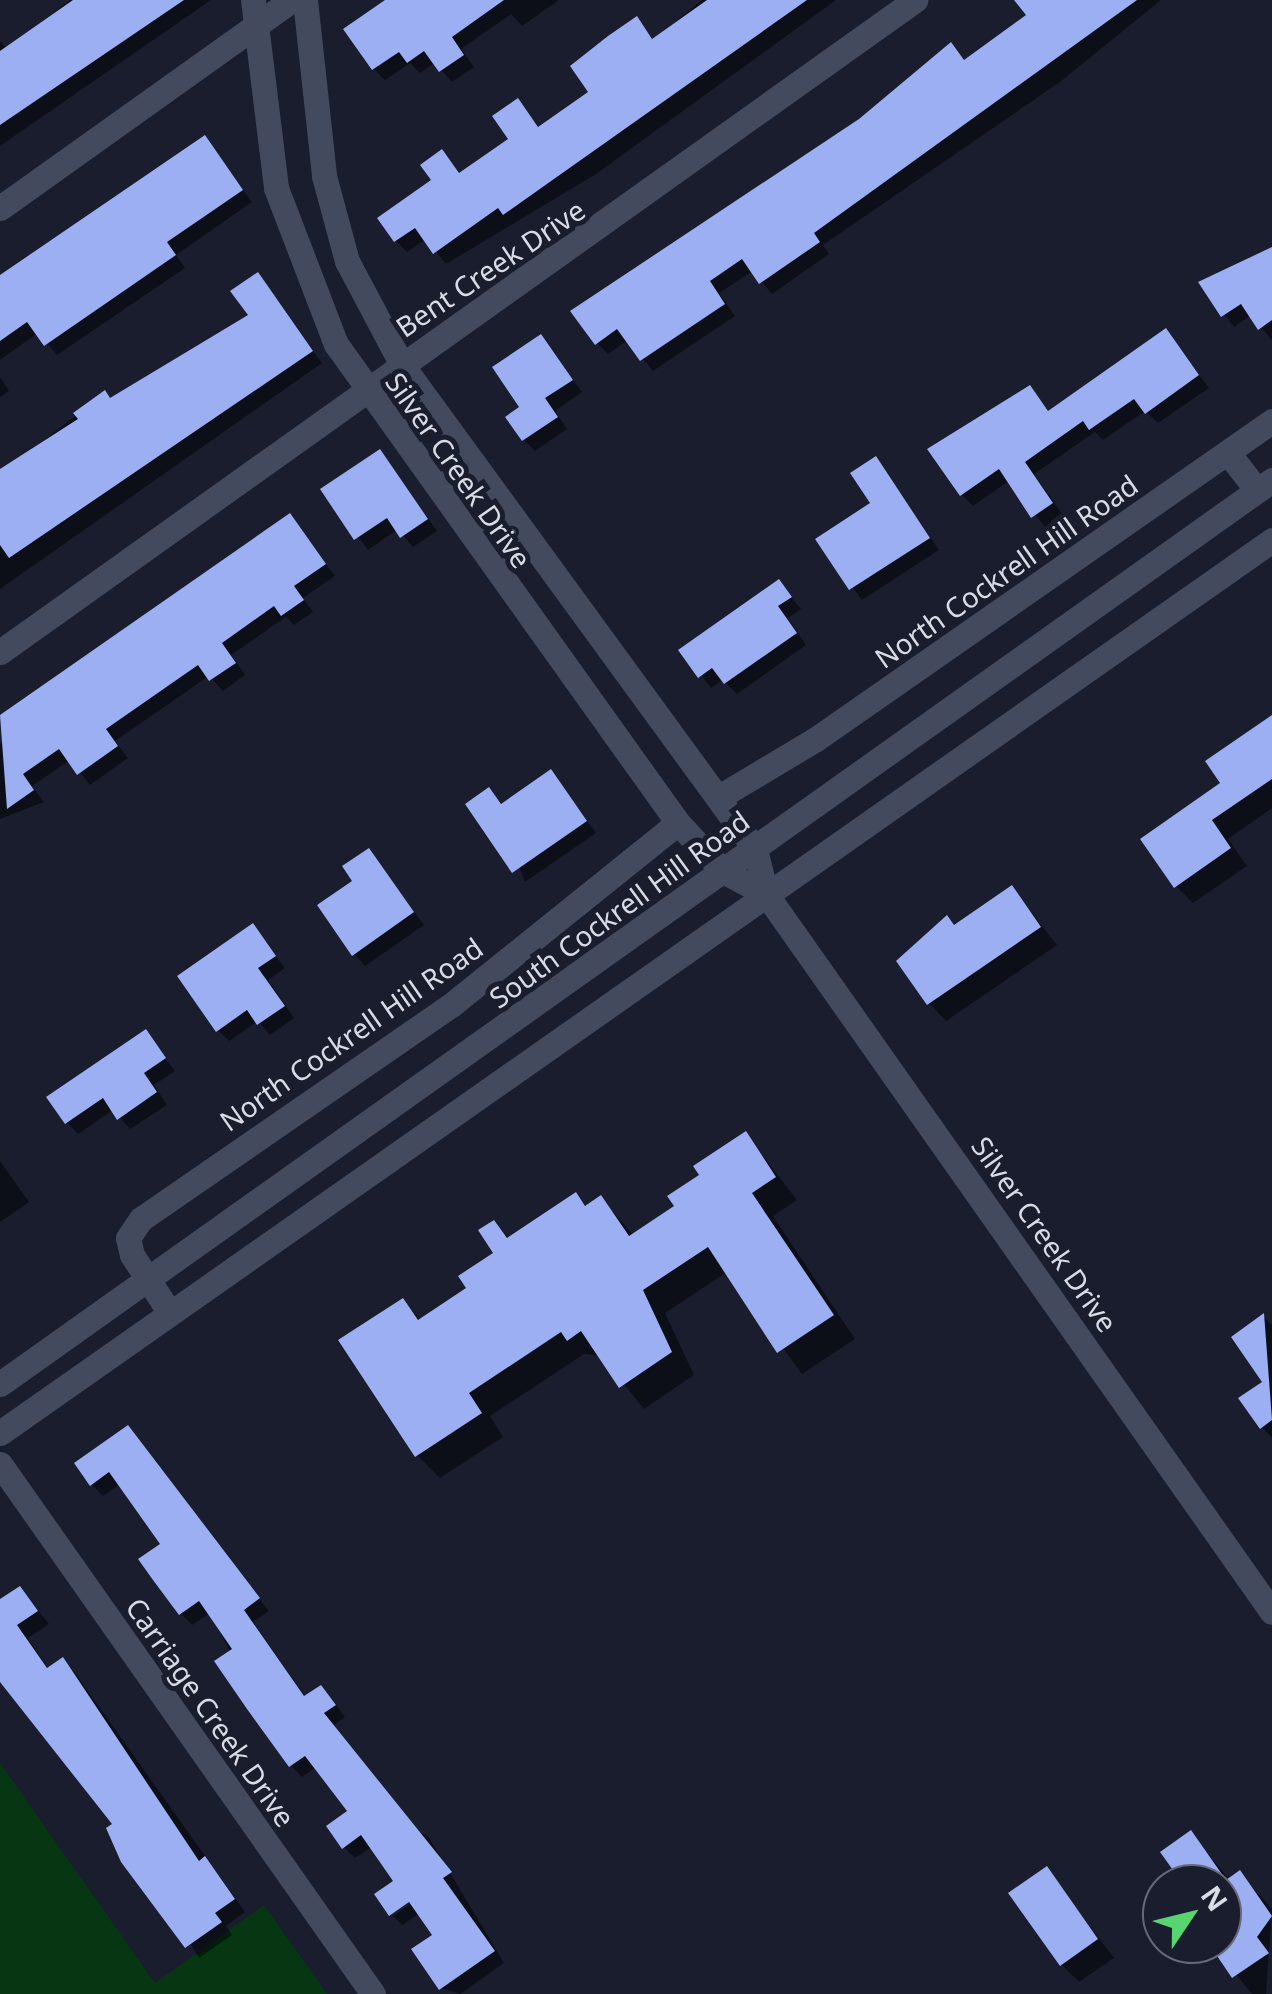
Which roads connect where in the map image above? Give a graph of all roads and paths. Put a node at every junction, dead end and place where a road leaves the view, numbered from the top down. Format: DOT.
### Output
graph roads {
  1 [pos="253,0"];
  2 [pos="292,0"];
  3 [pos="305,0"];
  4 [pos="916,0"];
  5 [pos="256,28"];
  6 [pos="0,208"];
  7 [pos="402,365"];
  8 [pos="369,394"];
  9 [pos="1272,421"];
  10 [pos="1228,453"];
  11 [pos="1265,485"];
  12 [pos="1272,540"];
  13 [pos="0,652"];
  14 [pos="719,796"];
  15 [pos="678,823"];
  16 [pos="754,848"];
  17 [pos="723,871"];
  18 [pos="766,894"];
  19 [pos="148,1280"];
  20 [pos="170,1313"];
  21 [pos="0,1384"];
  22 [pos="0,1433"];
  23 [pos="0,1464"];
  24 [pos="1272,1612"];
  25 [pos="374,1994"];
  1 -- 5 [label="street, Silver Creek Drive"];
  2 -- 5 [label="street"];
  3 -- 7 [label="street, Silver Creek Drive"];
  4 -- 7 [label="street, Bent Creek Drive"];
  5 -- 6 [label="street"];
  5 -- 8 [label="street, Silver Creek Drive"];
  7 -- 8 [label="street, Bent Creek Drive"];
  7 -- 14 [label="street, Silver Creek Drive"];
  8 -- 13 [label="street, Bent Creek Drive"];
  8 -- 15 [label="street, Silver Creek Drive"];
  9 -- 10 [label="street, North Cockrell Hill Road"];
  10 -- 11 [label="street"];
  10 -- 14 [label="street, North Cockrell Hill Road"];
  11 -- 16 [label="street, South Cockrell Hill Road"];
  12 -- 18 [label="street"];
  14 -- 16 [label="street, Silver Creek Drive"];
  15 -- 17 [label="street, Silver Creek Drive"];
  15 -- 19 [label="street, North Cockrell Hill Road"];
  16 -- 17 [label="street, South Cockrell Hill Road"];
  16 -- 18 [label="street, Silver Creek Drive"];
  17 -- 18 [label="street, Silver Creek Drive"];
  17 -- 19 [label="street, South Cockrell Hill Road"];
  18 -- 20 [label="street"];
  18 -- 24 [label="street, Silver Creek Drive"];
  19 -- 20 [label="street, North Cockrell Hill Road"];
  19 -- 21 [label="street, South Cockrell Hill Road"];
  20 -- 22 [label="street"];
  23 -- 25 [label="street, Carriage Creek Drive"];
}
